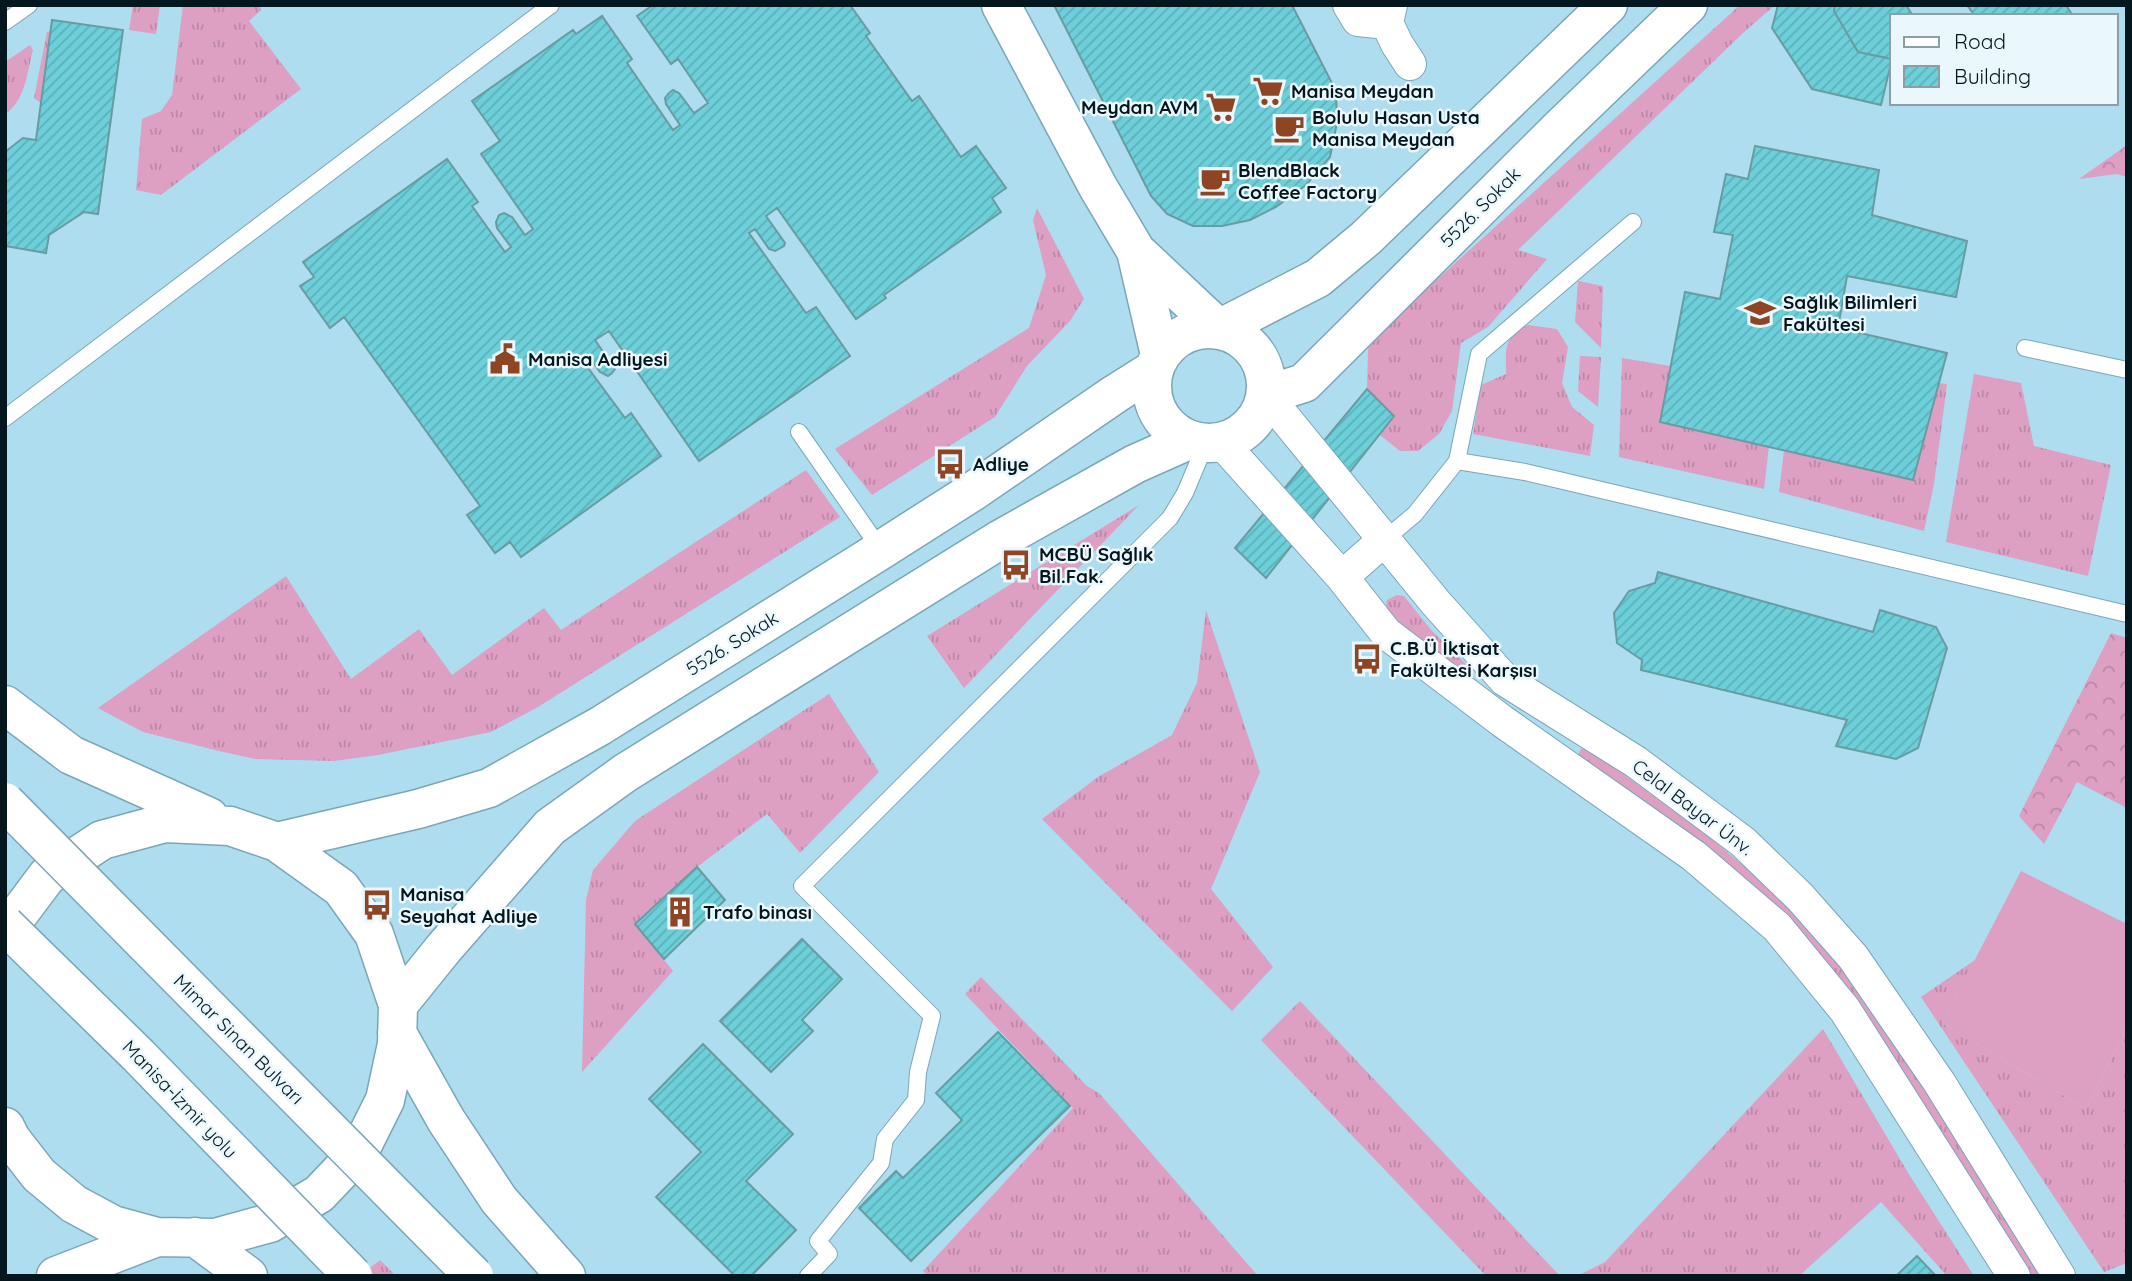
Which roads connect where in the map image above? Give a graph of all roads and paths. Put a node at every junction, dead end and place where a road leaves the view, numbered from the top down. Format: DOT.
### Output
graph roads {
  1 [pos="29,5"];
  2 [pos="551,5"];
  3 [pos="1001,5"];
  4 [pos="1349,5"];
  5 [pos="1608,5"];
  6 [pos="1688,5"];
  7 [pos="1389,14"];
  8 [pos="5,22"];
  9 [pos="1410,64"];
  10 [pos="1633,222"];
  11 [pos="1136,251"];
  12 [pos="1219,329"];
  13 [pos="2025,348"];
  14 [pos="1156,363"];
  15 [pos="2127,370"];
  16 [pos="1266,395"];
  17 [pos="5,418"];
  18 [pos="799,432"];
  19 [pos="1206,442"];
  20 [pos="1457,461"];
  21 [pos="1384,540"];
  22 [pos="881,550"];
  23 [pos="1342,577"];
  24 [pos="2127,614"];
  25 [pos="5,705"];
  26 [pos="5,802"];
  27 [pos="230,826"];
  28 [pos="277,842"];
  29 [pos="5,925"];
  30 [pos="5,932"];
  31 [pos="398,1019"];
  32 [pos="5,1127"];
  33 [pos="157,1237"];
  34 [pos="195,1237"];
  35 [pos="56,1276"];
  36 [pos="248,1276"];
  37 [pos="353,1276"];
  38 [pos="474,1276"];
  39 [pos="566,1276"];
  40 [pos="808,1276"];
  41 [pos="2014,1276"];
  42 [pos="2059,1276"];
  1 -- 8 [label="lane"];
  2 -- 17 [label="lane"];
  3 -- 11 [label="main road"];
  4 -- 7 [label="street"];
  5 -- 12 [label="main road"];
  6 -- 16 [label="main road, 5526. Sokak"];
  7 -- 9 [label="street"];
  10 -- 20 [label="lane"];
  11 -- 12 [label="main road"];
  11 -- 14 [label="main road"];
  12 -- 14 [label="main road"];
  12 -- 16 [label="main road"];
  13 -- 15 [label="lane"];
  14 -- 19 [label="main road"];
  14 -- 22 [label="main road, 5526. Sokak"];
  16 -- 19 [label="main road"];
  16 -- 21 [label="street, Celal Bayar Ünv."];
  18 -- 22 [label="lane"];
  19 -- 23 [label="street, Celal Bayar Ünv."];
  19 -- 31 [label="main road"];
  19 -- 40 [label="lane"];
  20 -- 21 [label="lane"];
  20 -- 24 [label="lane"];
  21 -- 23 [label="street"];
  21 -- 42 [label="street, Celal Bayar Ünv."];
  22 -- 28 [label="main road, 5526. Sokak"];
  23 -- 41 [label="street, Celal Bayar Ünv."];
  25 -- 27 [label="main road"];
  26 -- 38 [label="main road, Mimar Sinan Bulvarı, bridge"];
  27 -- 28 [label="main road"];
  27 -- 30 [label="main road"];
  28 -- 31 [label="main road"];
  29 -- 37 [label="main road, Manisa-İzmir yolu, bridge"];
  31 -- 34 [label="main road"];
  31 -- 39 [label="main road"];
  32 -- 33 [label="main road"];
  33 -- 34 [label="main road"];
  33 -- 35 [label="main road"];
  34 -- 36 [label="main road"];
}
